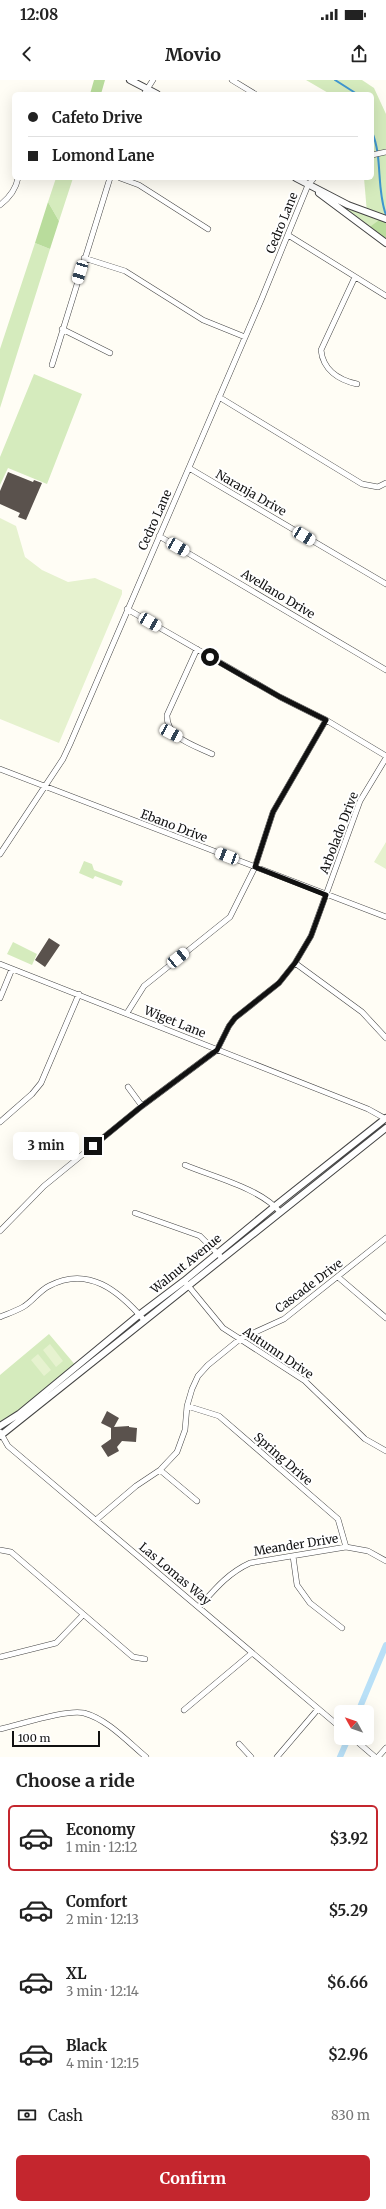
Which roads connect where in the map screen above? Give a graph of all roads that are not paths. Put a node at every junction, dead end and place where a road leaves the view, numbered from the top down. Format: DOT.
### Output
graph roads {
  1 [pos="130,80"];
  2 [pos="153,80"];
  3 [pos="232,80"];
  4 [pos="146,91"];
  5 [pos="252,92"];
  6 [pos="386,152"];
  7 [pos="374,155"];
  8 [pos="17,180"];
  9 [pos="109,180"];
  10 [pos="125,180"];
  11 [pos="300,180"];
  12 [pos="312,180"];
  13 [pos="308,184"];
  14 [pos="0,205"];
  15 [pos="386,219"];
  16 [pos="208,229"];
  17 [pos="288,235"];
  18 [pos="386,243"];
  19 [pos="84,258"];
  20 [pos="355,277"];
  21 [pos="386,296"];
  22 [pos="62,329"];
  23 [pos="245,337"];
  24 [pos="110,354"];
  25 [pos="52,365"];
  26 [pos="357,384"];
  27 [pos="219,397"];
  28 [pos="189,468"];
  29 [pos="386,483"];
  30 [pos="159,536"];
  31 [pos="386,584"];
  32 [pos="127,609"];
  33 [pos="196,649"];
  34 [pos="386,670"];
  35 [pos="326,720"];
  36 [pos="212,754"];
  37 [pos="386,757"];
  38 [pos="0,769"];
  39 [pos="43,786"];
  40 [pos="0,853"];
  41 [pos="255,867"];
  42 [pos="326,895"];
  43 [pos="386,917"];
  44 [pos="295,963"];
  45 [pos="0,964"];
  46 [pos="12,969"];
  47 [pos="79,994"];
  48 [pos="0,998"];
  49 [pos="127,1013"];
  50 [pos="386,1038"];
  51 [pos="217,1050"];
  52 [pos="128,1087"];
  53 [pos="142,1106"];
  54 [pos="386,1118"];
  55 [pos="0,1122"];
  56 [pos="386,1128"];
  57 [pos="185,1166"];
  58 [pos="275,1206"];
  59 [pos="280,1212"];
  60 [pos="135,1213"];
  61 [pos="0,1231"];
  62 [pos="386,1238"];
  63 [pos="220,1256"];
  64 [pos="338,1277"];
  65 [pos="186,1283"];
  66 [pos="139,1315"];
  67 [pos="0,1316"];
  68 [pos="386,1318"];
  69 [pos="144,1320"];
  70 [pos="240,1339"];
  71 [pos="187,1406"];
  72 [pos="0,1426"];
  73 [pos="1,1434"];
  74 [pos="386,1451"];
  75 [pos="160,1470"];
  76 [pos="197,1501"];
  77 [pos="96,1520"];
  78 [pos="346,1547"];
  79 [pos="0,1550"];
  80 [pos="293,1556"];
  81 [pos="386,1561"];
  82 [pos="199,1607"];
  83 [pos="83,1615"];
  84 [pos="342,1628"];
  85 [pos="252,1653"];
  86 [pos="0,1657"];
  87 [pos="145,1659"];
  88 [pos="184,1710"];
  89 [pos="318,1710"];
  90 [pos="334,1723"];
  91 [pos="0,1729"];
  92 [pos="239,1744"];
  93 [pos="361,1745"];
  94 [pos="386,1748"];
  95 [pos="146,1757"];
  96 [pos="251,1757"];
  97 [pos="277,1757"];
  98 [pos="375,1757"];
  99 [pos="378,1757"];
  1 -- 4 [label="street"];
  2 -- 4 [label="street"];
  3 -- 5 [label="street"];
  6 -- 7 [label="street"];
  8 -- 14 [label="street"];
  9 -- 19 [label="street"];
  10 -- 16 [label="street"];
  11 -- 13 [label="street"];
  12 -- 13 [label="street"];
  13 -- 15 [label="street"];
  13 -- 17 [label="street, Cedro Lane"];
  13 -- 18 [label="street"];
  17 -- 20 [label="street"];
  17 -- 23 [label="street, Cedro Lane"];
  19 -- 22 [label="street"];
  19 -- 23 [label="street"];
  20 -- 21 [label="street"];
  20 -- 26 [label="street"];
  22 -- 24 [label="street"];
  22 -- 25 [label="street"];
  23 -- 27 [label="street, Cedro Lane"];
  27 -- 28 [label="street, Cedro Lane"];
  27 -- 29 [label="street"];
  28 -- 30 [label="street, Cedro Lane"];
  28 -- 31 [label="street, Naranja Drive"];
  30 -- 32 [label="street, Cedro Lane"];
  30 -- 34 [label="street, Avellano Drive"];
  32 -- 33 [label="street"];
  32 -- 39 [label="street, Cedro Lane"];
  33 -- 35 [label="street"];
  33 -- 36 [label="street"];
  35 -- 37 [label="street"];
  35 -- 41 [label="street"];
  37 -- 42 [label="street, Arbolado Drive"];
  38 -- 39 [label="street, Ebano Drive"];
  39 -- 40 [label="street, Cedro Lane"];
  39 -- 41 [label="street, Ebano Drive"];
  41 -- 42 [label="street, Ebano Drive"];
  41 -- 49 [label="street"];
  42 -- 43 [label="street, Ebano Drive"];
  42 -- 44 [label="street, Arbolado Drive"];
  44 -- 50 [label="street"];
  44 -- 51 [label="street, Arbolado Drive"];
  45 -- 46 [label="street, Wiget Lane"];
  46 -- 47 [label="street, Wiget Lane"];
  46 -- 48 [label="street"];
  47 -- 49 [label="street, Wiget Lane"];
  47 -- 55 [label="street"];
  49 -- 51 [label="street, Wiget Lane"];
  51 -- 53 [label="street"];
  51 -- 54 [label="street, Wiget Lane"];
  52 -- 53 [label="street"];
  53 -- 61 [label="street"];
  54 -- 58 [label="street, Walnut Avenue"];
  56 -- 59 [label="street, Walnut Avenue"];
  57 -- 58 [label="street"];
  58 -- 59 [label="street"];
  58 -- 63 [label="street, Walnut Avenue"];
  59 -- 63 [label="street, Walnut Avenue"];
  60 -- 63 [label="street"];
  62 -- 64 [label="street, Cascade Drive"];
  63 -- 65 [label="street, Walnut Avenue"];
  64 -- 68 [label="street"];
  64 -- 70 [label="street, Cascade Drive"];
  65 -- 66 [label="street, Walnut Avenue"];
  65 -- 69 [label="street, Walnut Avenue"];
  65 -- 70 [label="street, Autumn Drive"];
  66 -- 67 [label="street"];
  66 -- 69 [label="street"];
  66 -- 72 [label="street, Walnut Avenue"];
  69 -- 73 [label="street, Walnut Avenue"];
  70 -- 71 [label="street, Cascade Drive"];
  70 -- 74 [label="street, Autumn Drive"];
  71 -- 75 [label="street, Cascade Drive"];
  71 -- 78 [label="street, Spring Drive"];
  73 -- 77 [label="street, Las Lomas Way"];
  75 -- 76 [label="street"];
  75 -- 77 [label="street, Cascade Drive"];
  77 -- 82 [label="street, Las Lomas Way"];
  78 -- 80 [label="street, Meander Drive"];
  78 -- 81 [label="street, Meander Drive"];
  79 -- 83 [label="street"];
  80 -- 82 [label="street, Meander Drive"];
  80 -- 84 [label="street"];
  82 -- 85 [label="street, Las Lomas Way"];
  83 -- 86 [label="street"];
  83 -- 87 [label="street"];
  85 -- 88 [label="street"];
  85 -- 89 [label="street, Las Lomas Way"];
  89 -- 90 [label="street, Las Lomas Way"];
  89 -- 97 [label="street"];
  91 -- 95 [label="street"];
  92 -- 96 [label="street"];
  93 -- 98 [label="street"];
  94 -- 99 [label="street"];
}
